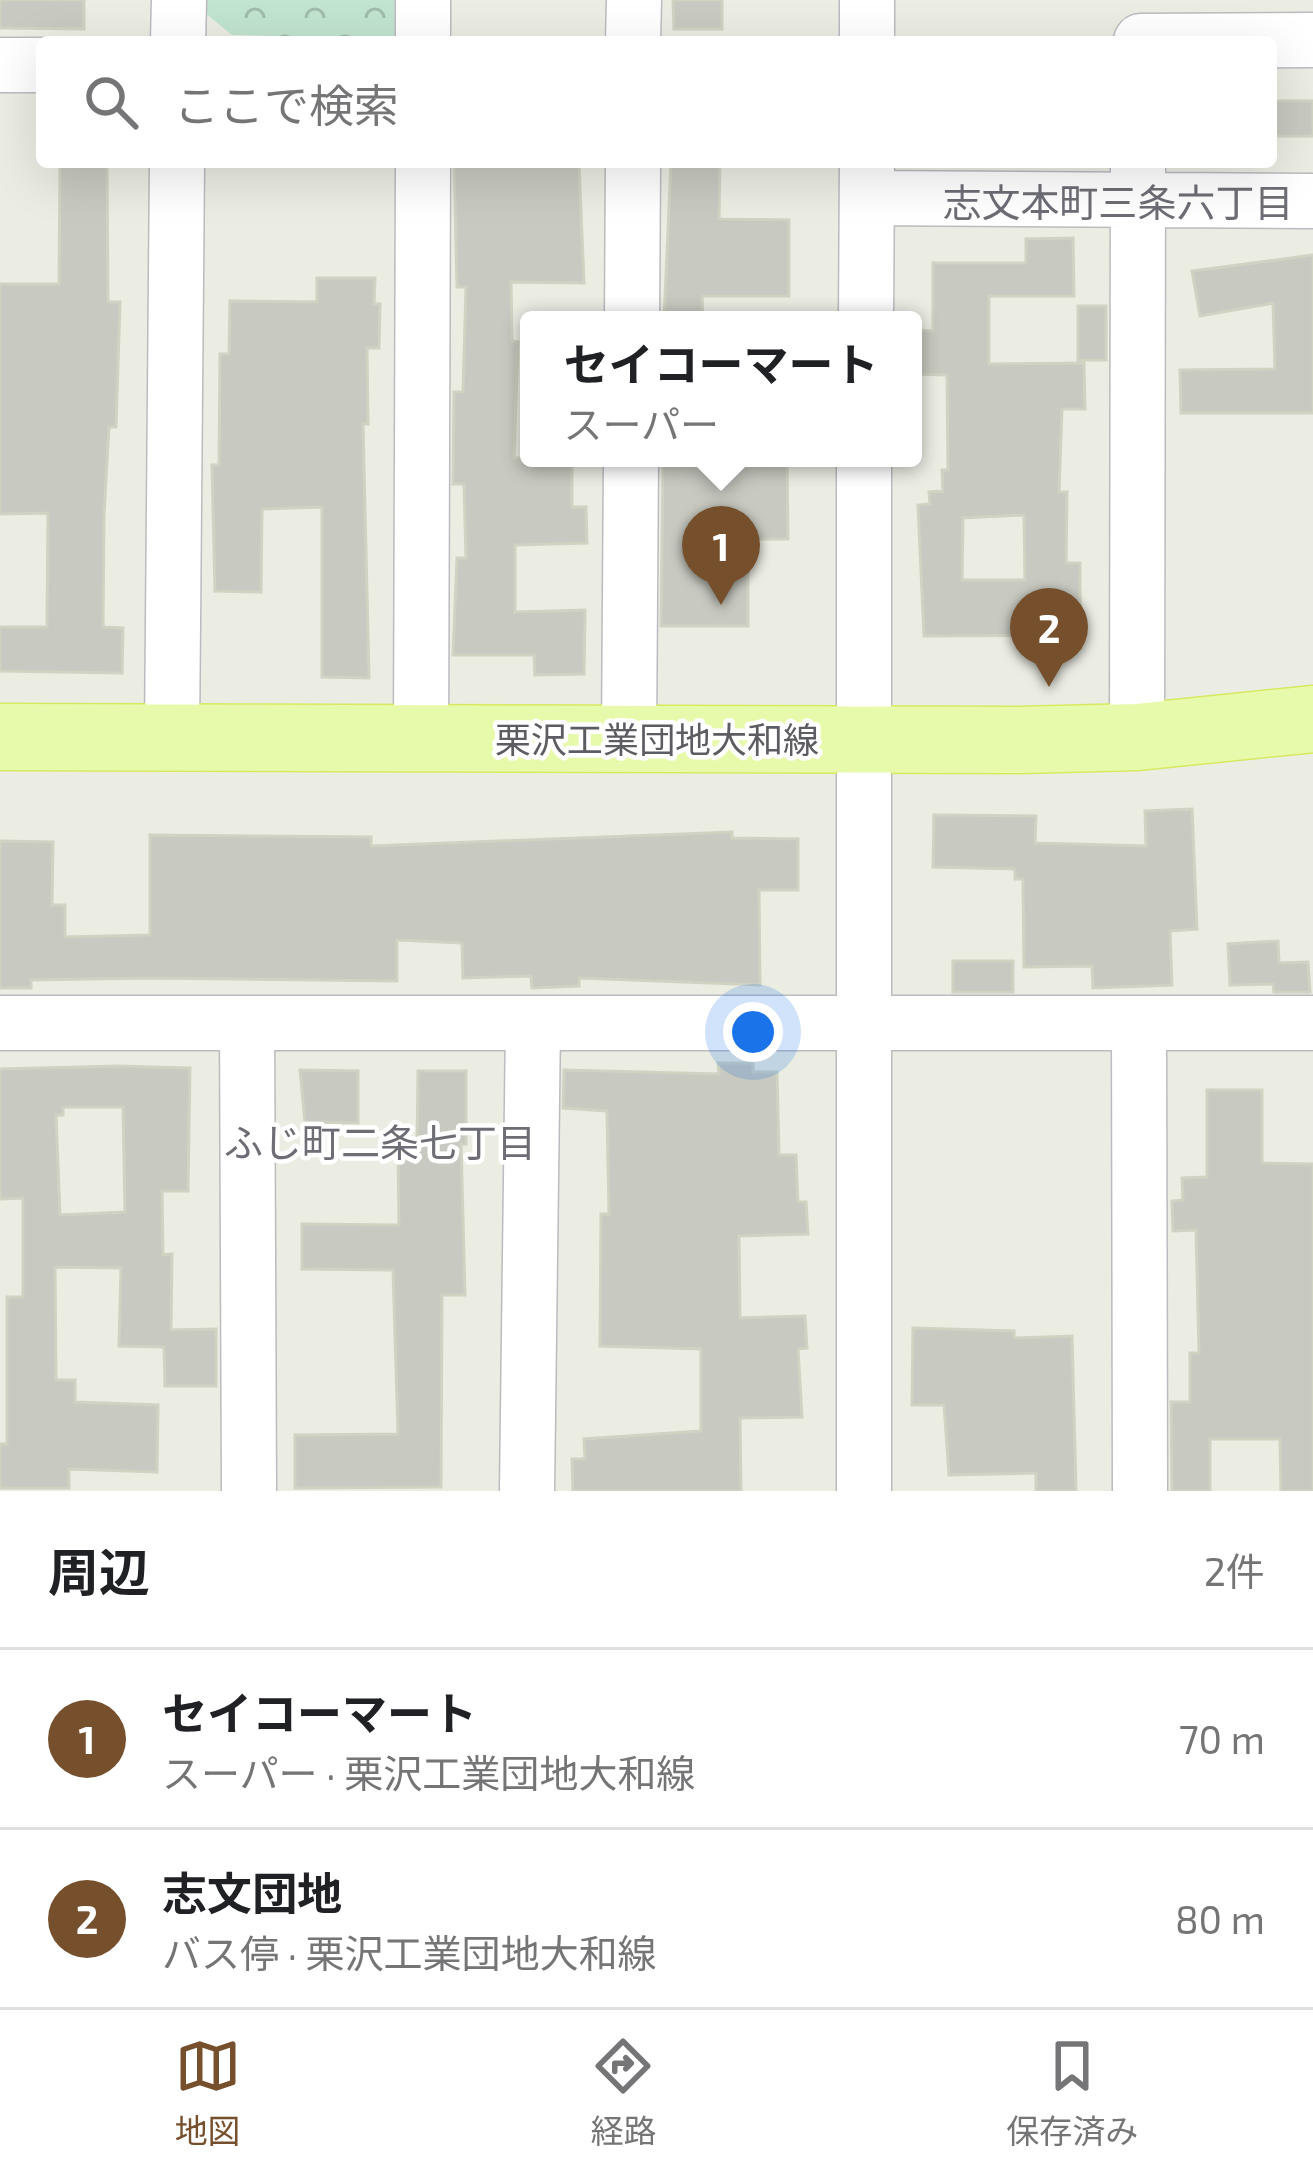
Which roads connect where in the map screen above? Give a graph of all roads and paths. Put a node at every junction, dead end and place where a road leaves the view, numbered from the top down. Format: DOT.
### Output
graph roads {
  1 [pos="179,0"];
  2 [pos="423,0"];
  3 [pos="634,0"];
  4 [pos="867,0"];
  5 [pos="1142,0"];
  6 [pos="178,36"];
  7 [pos="423,36"];
  8 [pos="633,36"];
  9 [pos="867,36"];
  10 [pos="1141,36"];
  11 [pos="1277,40"];
  12 [pos="1313,40"];
  13 [pos="0,65"];
  14 [pos="36,65"];
  15 [pos="177,168"];
  16 [pos="423,168"];
  17 [pos="633,168"];
  18 [pos="867,180"];
  19 [pos="1138,181"];
  20 [pos="1313,201"];
  21 [pos="632,311"];
  22 [pos="866,311"];
  23 [pos="631,467"];
  24 [pos="864,467"];
  25 [pos="1313,719"];
  26 [pos="0,736"];
  27 [pos="172,737"];
  28 [pos="1137,737"];
  29 [pos="629,738"];
  30 [pos="422,739"];
  31 [pos="862,741"];
  32 [pos="0,1023"];
  33 [pos="247,1023"];
  34 [pos="1139,1023"];
  35 [pos="1313,1023"];
  36 [pos="533,1024"];
  37 [pos="865,1024"];
  38 [pos="249,1491"];
  39 [pos="526,1491"];
  40 [pos="864,1491"];
  41 [pos="1140,1491"];
  1 -- 6 [label="street"];
  2 -- 7 [label="street"];
  3 -- 8 [label="street"];
  4 -- 9 [label="street"];
  5 -- 10 [label="street"];
  11 -- 12 [label="street"];
  13 -- 14 [label="street"];
  15 -- 27 [label="street"];
  16 -- 30 [label="street"];
  17 -- 21 [label="street"];
  18 -- 19 [label="street"];
  18 -- 22 [label="street"];
  19 -- 20 [label="street"];
  19 -- 28 [label="street"];
  23 -- 29 [label="street"];
  24 -- 31 [label="street"];
  25 -- 28 [label="main road, 栗沢工業団地大和線"];
  26 -- 27 [label="main road, 栗沢工業団地大和線"];
  27 -- 30 [label="main road, 栗沢工業団地大和線"];
  28 -- 31 [label="main road, 栗沢工業団地大和線"];
  29 -- 30 [label="main road, 栗沢工業団地大和線"];
  29 -- 31 [label="main road, 栗沢工業団地大和線"];
  31 -- 37 [label="street"];
  32 -- 33 [label="street"];
  33 -- 36 [label="street"];
  33 -- 38 [label="street"];
  34 -- 35 [label="street"];
  34 -- 37 [label="street"];
  34 -- 41 [label="street"];
  36 -- 37 [label="street"];
  36 -- 39 [label="street"];
  37 -- 40 [label="street"];
}
